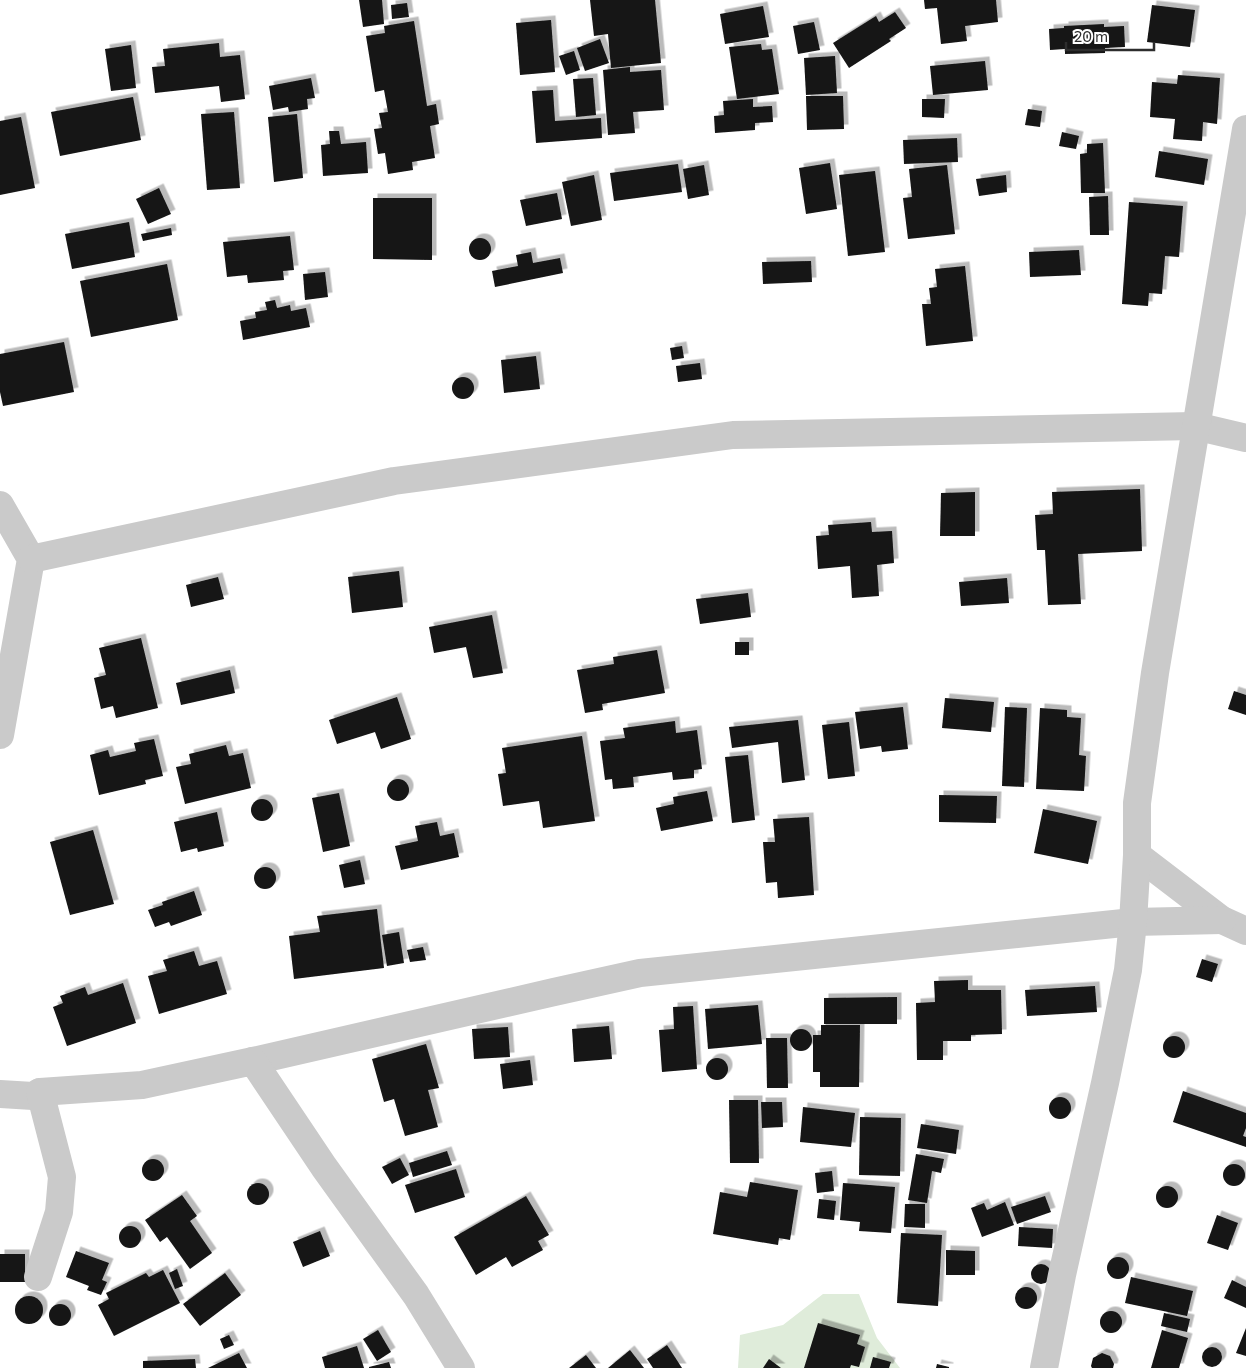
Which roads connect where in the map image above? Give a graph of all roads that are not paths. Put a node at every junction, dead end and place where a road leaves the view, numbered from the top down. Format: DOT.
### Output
graph roads {
  1 [pos="1246,129"];
  2 [pos="1195,426"];
  3 [pos="1246,438"];
  4 [pos="0,505"];
  5 [pos="31,558"];
  6 [pos="0,735"];
  7 [pos="1137,855"];
  8 [pos="1133,922"];
  9 [pos="1234,926"];
  10 [pos="253,1061"];
  11 [pos="40,1092"];
  12 [pos="0,1094"];
  13 [pos="38,1277"];
  14 [pos="462,1368"];
  15 [pos="1044,1368"];
  1 -- 2 [label="street"];
  2 -- 3 [label="street"];
  2 -- 5 [label="street"];
  2 -- 7 [label="street"];
  4 -- 5 [label="street"];
  5 -- 6 [label="street"];
  7 -- 8 [label="street"];
  7 -- 9 [label="street"];
  8 -- 9 [label="street"];
  8 -- 10 [label="street"];
  8 -- 15 [label="street"];
  10 -- 11 [label="street"];
  10 -- 14 [label="street"];
  11 -- 12 [label="street"];
  11 -- 13 [label="street"];
}
